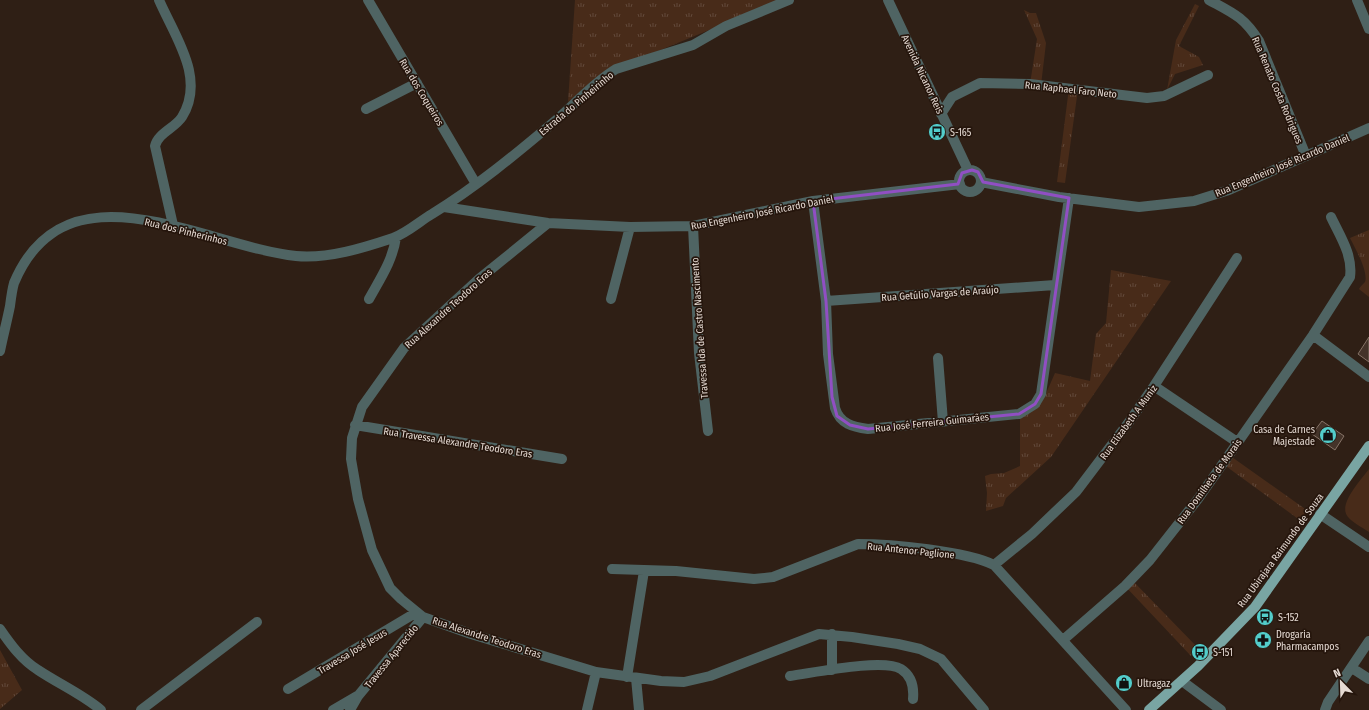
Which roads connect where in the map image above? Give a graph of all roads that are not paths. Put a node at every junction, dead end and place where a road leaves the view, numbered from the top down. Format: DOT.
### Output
graph roads {
  1 [pos="160,0"];
  2 [pos="368,0"];
  3 [pos="789,0"];
  4 [pos="888,0"];
  5 [pos="1209,0"];
  6 [pos="1357,0"];
  7 [pos="1369,29"];
  8 [pos="1208,75"];
  9 [pos="417,83"];
  10 [pos="366,109"];
  11 [pos="941,114"];
  12 [pos="1369,128"];
  13 [pos="1306,156"];
  14 [pos="968,170"];
  15 [pos="981,182"];
  16 [pos="476,184"];
  17 [pos="960,184"];
  18 [pos="1069,198"];
  19 [pos="813,201"];
  20 [pos="444,207"];
  21 [pos="1331,217"];
  22 [pos="548,223"];
  23 [pos="173,225"];
  24 [pos="693,226"];
  25 [pos="630,227"];
  26 [pos="396,237"];
  27 [pos="1237,258"];
  28 [pos="1055,285"];
  29 [pos="369,299"];
  30 [pos="611,299"];
  31 [pos="826,301"];
  32 [pos="1313,335"];
  33 [pos="0,351"];
  34 [pos="938,358"];
  35 [pos="1369,377"];
  36 [pos="1154,386"];
  37 [pos="943,422"];
  38 [pos="355,425"];
  39 [pos="708,430"];
  40 [pos="1237,442"];
  41 [pos="1369,446"];
  42 [pos="562,459"];
  43 [pos="1320,514"];
  44 [pos="1369,547"];
  45 [pos="994,566"];
  46 [pos="612,569"];
  47 [pos="644,571"];
  48 [pos="420,615"];
  49 [pos="257,622"];
  50 [pos="0,630"];
  51 [pos="832,634"];
  52 [pos="1063,640"];
  53 [pos="1369,641"];
  54 [pos="1352,668"];
  55 [pos="832,670"];
  56 [pos="596,672"];
  57 [pos="790,676"];
  58 [pos="631,678"];
  59 [pos="1369,679"];
  60 [pos="1182,681"];
  61 [pos="288,689"];
  62 [pos="358,696"];
  63 [pos="913,699"];
  64 [pos="101,710"];
  65 [pos="141,710"];
  66 [pos="333,710"];
  67 [pos="350,710"];
  68 [pos="587,710"];
  69 [pos="639,710"];
  70 [pos="984,710"];
  71 [pos="1126,710"];
  72 [pos="1149,710"];
  73 [pos="1221,710"];
  74 [pos="1326,710"];
  1 -- 23 [label="street"];
  2 -- 9 [label="street, Rua dos Coqueiros"];
  3 -- 16 [label="street, Estrada do Pinheirinho"];
  4 -- 11 [label="street, Avenida Nicanor Reis"];
  5 -- 13 [label="street, Rua Renato Costa Rodrigues"];
  6 -- 7 [label="street"];
  8 -- 11 [label="street, Rua Raphael Faro Neto"];
  9 -- 10 [label="street"];
  9 -- 16 [label="street, Rua dos Coqueiros"];
  11 -- 14 [label="street, Avenida Nicanor Reis"];
  12 -- 13 [label="street, Rua Engenheiro José Ricardo Daniel"];
  13 -- 18 [label="street, Rua Engenheiro José Ricardo Daniel"];
  14 -- 15 [label="street"];
  14 -- 17 [label="street"];
  15 -- 17 [label="street"];
  15 -- 18 [label="street, Rua Engenheiro José Ricardo Daniel"];
  16 -- 20 [label="street, Estrada do Pinheirinho"];
  17 -- 19 [label="street, Rua Engenheiro José Ricardo Daniel"];
  18 -- 28 [label="street, Rua José Ferreira Guimarães"];
  19 -- 24 [label="street, Rua Engenheiro José Ricardo Daniel"];
  19 -- 31 [label="street, Rua José Ferreira Guimarães"];
  20 -- 22 [label="street, Rua Engenheiro José Ricardo Daniel"];
  20 -- 26 [label="street, Rua dos Pinherinhos"];
  21 -- 32 [label="street, Rua Domilheta de Morais"];
  22 -- 25 [label="street, Rua Engenheiro José Ricardo Daniel"];
  22 -- 38 [label="street, Rua Alexandre Teodoro Eras"];
  23 -- 26 [label="street, Rua dos Pinherinhos"];
  23 -- 33 [label="street, Rua dos Pinherinhos"];
  24 -- 25 [label="street, Rua Engenheiro José Ricardo Daniel"];
  24 -- 39 [label="street, Travessa Ida de Castro Nascimento"];
  25 -- 30 [label="street"];
  26 -- 29 [label="street"];
  27 -- 36 [label="street, Rua Elizabeth A Muniz"];
  28 -- 31 [label="street, Rua Getúlio Vargas de Araújo"];
  28 -- 37 [label="street, Rua José Ferreira Guimarães"];
  31 -- 37 [label="street, Rua José Ferreira Guimarães"];
  32 -- 35 [label="street"];
  32 -- 40 [label="street, Rua Domilheta de Morais"];
  34 -- 37 [label="street"];
  36 -- 40 [label="street"];
  36 -- 45 [label="street, Rua Elizabeth A Muniz"];
  38 -- 42 [label="street, Rua Travessa Alexandre Teodoro Eras"];
  38 -- 48 [label="street, Rua Alexandre Teodoro Eras"];
  40 -- 52 [label="street, Rua Domilheta de Morais"];
  41 -- 43 [label="main road, Rua Ubirajara Raimundo de Souza"];
  43 -- 44 [label="street"];
  43 -- 60 [label="main road, Rua Ubirajara Raimundo de Souza"];
  45 -- 47 [label="street, Rua Antenor Paglione"];
  45 -- 52 [label="street, Rua Antenor Paglione"];
  46 -- 47 [label="street, Rua Antenor Paglione"];
  47 -- 58 [label="street"];
  48 -- 56 [label="street, Rua Alexandre Teodoro Eras"];
  48 -- 61 [label="street, Travessa José Jesus"];
  48 -- 62 [label="street, Travessa Aparecido"];
  49 -- 65 [label="street"];
  50 -- 64 [label="street"];
  51 -- 55 [label="street"];
  51 -- 58 [label="street, Rua Alexandre Teodoro Eras"];
  51 -- 70 [label="street, Rua Alexandre Teodoro Eras"];
  52 -- 71 [label="street, Rua Antenor Paglione"];
  53 -- 54 [label="street"];
  54 -- 59 [label="street"];
  54 -- 74 [label="street"];
  55 -- 57 [label="street"];
  55 -- 63 [label="street"];
  56 -- 58 [label="street, Rua Alexandre Teodoro Eras"];
  56 -- 68 [label="street"];
  58 -- 69 [label="street"];
  60 -- 72 [label="main road, Rua Ubirajara Raimundo de Souza"];
  60 -- 73 [label="street"];
  62 -- 66 [label="street, Travessa Aparecido"];
  62 -- 67 [label="street, Travessa Aparecido"];
}
